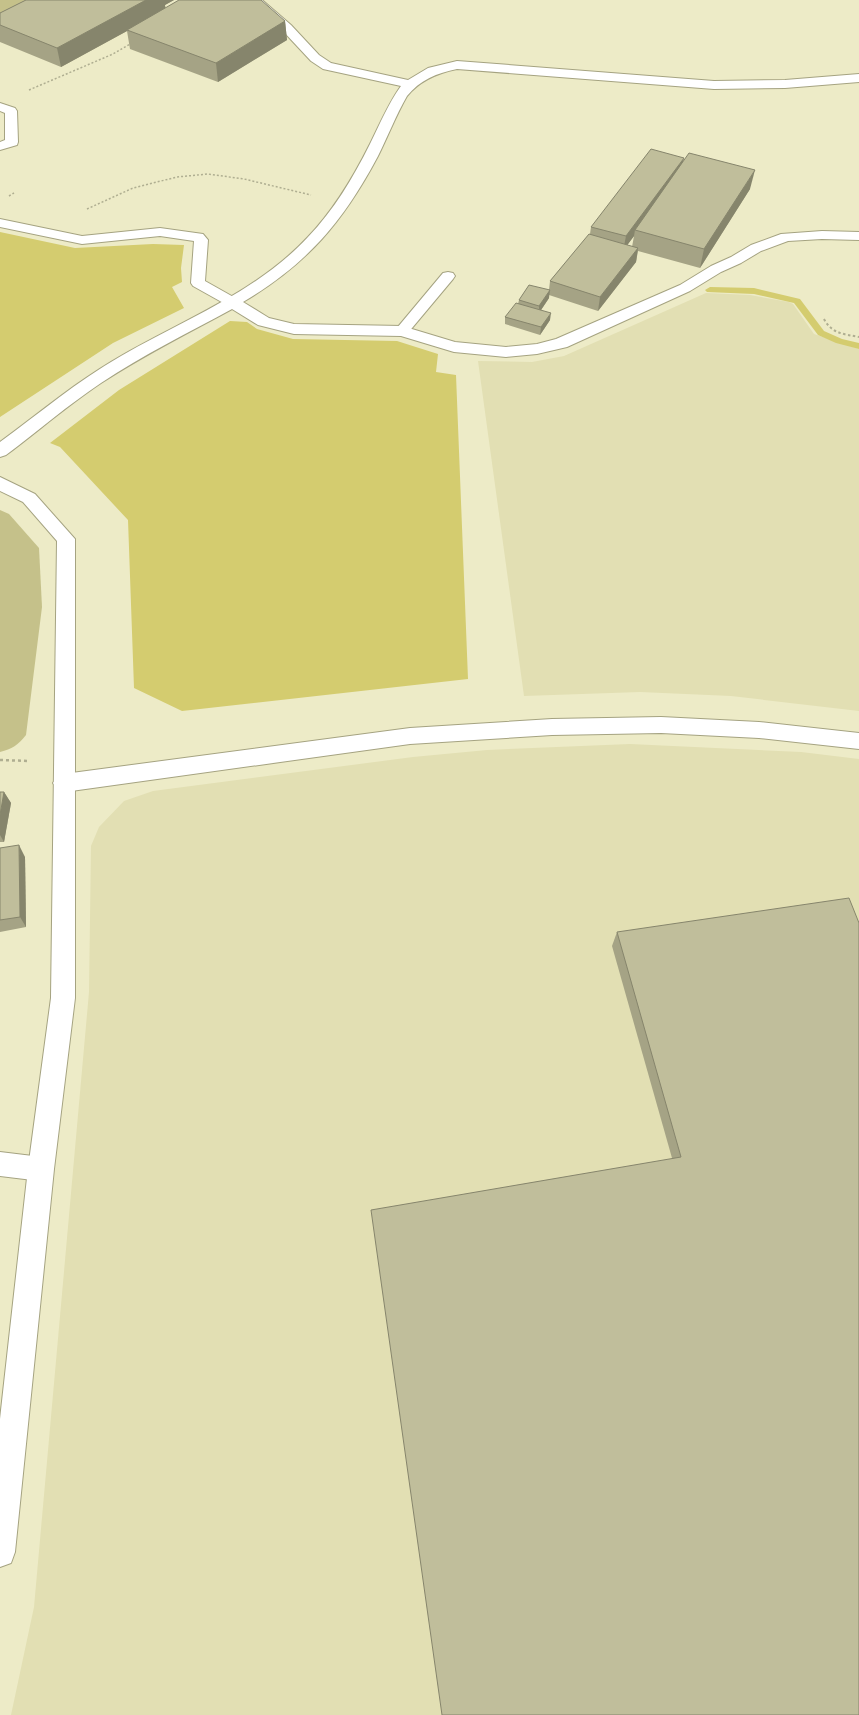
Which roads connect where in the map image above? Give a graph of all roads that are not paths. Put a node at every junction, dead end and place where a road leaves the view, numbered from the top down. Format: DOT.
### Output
graph roads {
  1 [pos="255,0"];
  2 [pos="859,78"];
  3 [pos="410,84"];
  4 [pos="0,107"];
  5 [pos="0,146"];
  6 [pos="0,223"];
  7 [pos="859,236"];
  8 [pos="448,276"];
  9 [pos="232,302"];
  10 [pos="402,331"];
  11 [pos="0,451"];
  12 [pos="0,482"];
  13 [pos="859,740"];
  14 [pos="64,783"];
  15 [pos="0,1164"];
  16 [pos="41,1169"];
  17 [pos="0,1552"];
  1 -- 3 [label="street"];
  2 -- 3 [label="street"];
  3 -- 9 [label="street"];
  4 -- 5 [label="lane"];
  6 -- 9 [label="lane"];
  7 -- 10 [label="street"];
  8 -- 10 [label="lane"];
  9 -- 10 [label="street"];
  9 -- 11 [label="street"];
  12 -- 14 [label="street"];
  13 -- 14 [label="street"];
  14 -- 16 [label="street"];
  15 -- 16 [label="lane"];
  16 -- 17 [label="street"];
}
